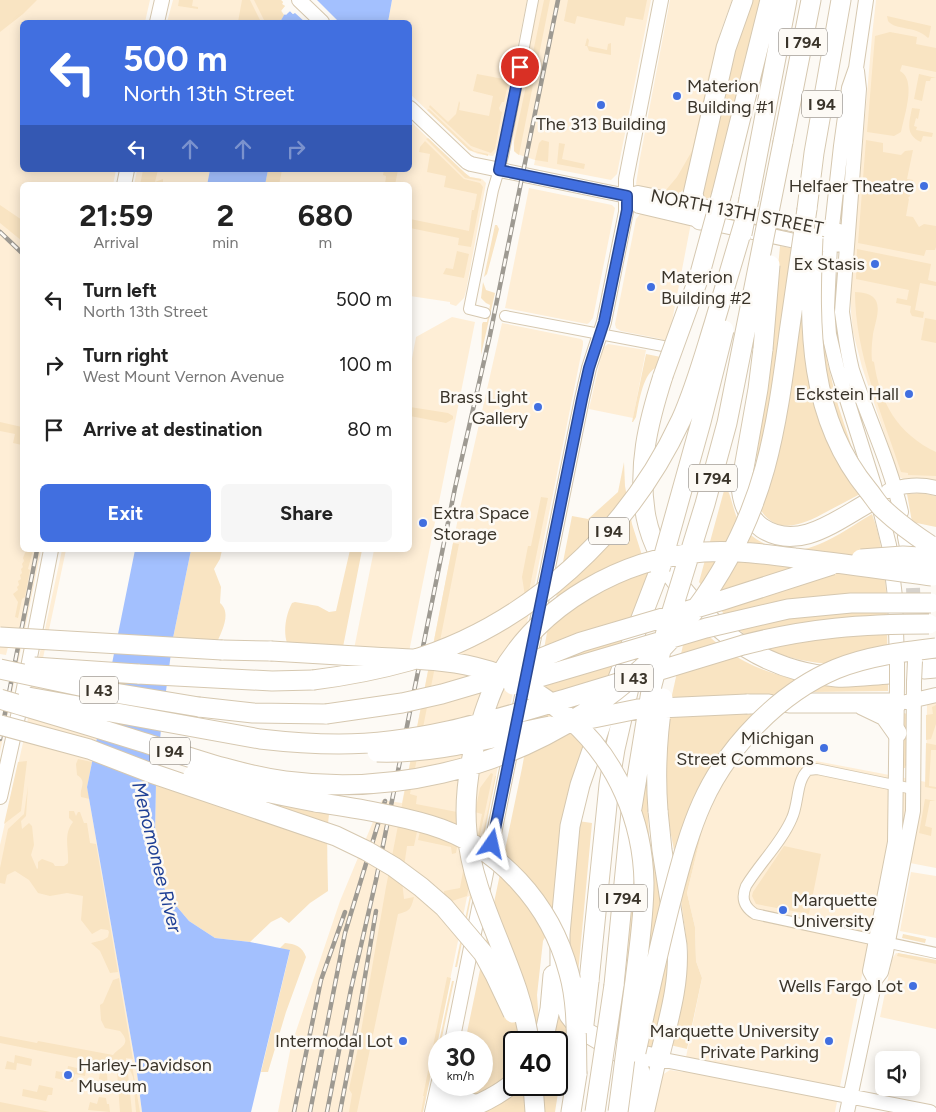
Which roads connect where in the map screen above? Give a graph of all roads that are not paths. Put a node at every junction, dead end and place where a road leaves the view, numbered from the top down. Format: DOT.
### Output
graph roads {
  1 [pos="162,0"];
  2 [pos="299,0"];
  3 [pos="534,0"];
  4 [pos="661,0"];
  5 [pos="743,0"];
  6 [pos="770,0"];
  7 [pos="787,0"];
  8 [pos="811,0"];
  9 [pos="841,0"];
  10 [pos="866,0"];
  11 [pos="157,20"];
  12 [pos="320,20"];
  13 [pos="856,68"];
  14 [pos="412,110"];
  15 [pos="783,142"];
  16 [pos="499,170"];
  17 [pos="627,196"];
  18 [pos="811,210"];
  19 [pos="698,212"];
  20 [pos="744,223"];
  21 [pos="832,230"];
  22 [pos="847,238"];
  23 [pos="830,245"];
  24 [pos="485,313"];
  25 [pos="505,316"];
  26 [pos="600,334"];
  27 [pos="663,346"];
  28 [pos="896,488"];
  29 [pos="936,488"];
  30 [pos="875,498"];
  31 [pos="706,504"];
  32 [pos="901,512"];
  33 [pos="51,552"];
  34 [pos="933,564"];
  35 [pos="660,569"];
  36 [pos="927,614"];
  37 [pos="0,637"];
  38 [pos="936,648"];
  39 [pos="919,660"];
  40 [pos="0,663"];
  41 [pos="0,669"];
  42 [pos="899,685"];
  43 [pos="0,693"];
  44 [pos="936,694"];
  45 [pos="0,699"];
  46 [pos="789,703"];
  47 [pos="856,703"];
  48 [pos="770,704"];
  49 [pos="326,714"];
  50 [pos="0,725"];
  51 [pos="898,734"];
  52 [pos="340,744"];
  53 [pos="89,749"];
  54 [pos="897,785"];
  55 [pos="913,789"];
  56 [pos="0,797"];
  57 [pos="897,865"];
  58 [pos="560,934"];
  59 [pos="882,942"];
  60 [pos="936,952"];
  61 [pos="454,1031"];
  62 [pos="520,1031"];
  63 [pos="527,1031"];
  64 [pos="545,1031"];
  65 [pos="612,1048"];
  66 [pos="659,1059"];
  67 [pos="577,1074"];
  68 [pos="503,1091"];
  69 [pos="440,1096"];
  70 [pos="445,1096"];
  71 [pos="455,1096"];
  72 [pos="534,1096"];
  73 [pos="851,1096"];
  74 [pos="477,1105"];
  75 [pos="432,1112"];
  76 [pos="444,1112"];
  77 [pos="458,1112"];
  78 [pos="535,1112"];
  79 [pos="570,1112"];
  80 [pos="595,1112"];
  81 [pos="618,1112"];
  82 [pos="623,1112"];
  83 [pos="635,1112"];
  84 [pos="647,1112"];
  85 [pos="848,1112"];
  86 [pos="930,1112"];
  1 -- 11 [label="street"];
  2 -- 12 [label="street"];
  3 -- 16 [label="street"];
  4 -- 17 [label="street"];
  5 -- 19 [label="highway"];
  6 -- 42 [label="highway, bridge"];
  7 -- 20 [label="highway, I 94, bridge"];
  8 -- 15 [label="highway, I 794"];
  9 -- 18 [label="highway"];
  10 -- 13 [label="street"];
  13 -- 21 [label="street"];
  13 -- 22 [label="street"];
  14 -- 16 [label="street, NORTH 13TH STREET"];
  15 -- 30 [label="highway, bridge"];
  15 -- 31 [label="highway, I 794, bridge"];
  16 -- 17 [label="street, NORTH 13TH STREET"];
  16 -- 24 [label="street"];
  17 -- 19 [label="street, NORTH 13TH STREET"];
  17 -- 26 [label="street"];
  18 -- 34 [label="highway, bridge"];
  18 -- 45 [label="highway, I 94, bridge"];
  19 -- 21 [label="street, NORTH 13TH STREET"];
  19 -- 23 [label="street, NORTH 13TH STREET"];
  20 -- 35 [label="highway, I 794, bridge"];
  20 -- 40 [label="highway, I 94, bridge"];
  21 -- 22 [label="street, NORTH 13TH STREET"];
  21 -- 23 [label="street"];
  22 -- 23 [label="street, NORTH 13TH STREET"];
  22 -- 28 [label="street"];
  23 -- 42 [label="street"];
  25 -- 26 [label="street"];
  26 -- 27 [label="street"];
  26 -- 61 [label="street"];
  28 -- 29 [label="street"];
  28 -- 30 [label="street"];
  28 -- 32 [label="street"];
  31 -- 66 [label="highway, bridge"];
  31 -- 80 [label="highway, I 794, bridge"];
  33 -- 56 [label="street"];
  34 -- 49 [label="highway, bridge"];
  34 -- 63 [label="highway, bridge"];
  35 -- 58 [label="highway, bridge"];
  35 -- 67 [label="highway, I 794, bridge"];
  36 -- 49 [label="highway, I 43, bridge"];
  36 -- 52 [label="highway, I 43, bridge"];
  37 -- 81 [label="highway, bridge"];
  38 -- 82 [label="highway, bridge"];
  39 -- 42 [label="street"];
  41 -- 49 [label="highway, I 43, bridge"];
  42 -- 44 [label="street"];
  42 -- 47 [label="highway"];
  42 -- 51 [label="street"];
  42 -- 55 [label="street"];
  43 -- 52 [label="highway, I 43, bridge"];
  46 -- 47 [label="highway"];
  47 -- 51 [label="highway"];
  48 -- 52 [label="highway, bridge"];
  50 -- 53 [label="highway, bridge"];
  51 -- 54 [label="street"];
  53 -- 62 [label="highway, bridge"];
  53 -- 67 [label="highway, bridge"];
  54 -- 55 [label="street"];
  54 -- 57 [label="street"];
  54 -- 59 [label="street"];
  55 -- 57 [label="street"];
  57 -- 59 [label="street"];
  58 -- 64 [label="highway"];
  58 -- 65 [label="highway"];
  59 -- 60 [label="street"];
  59 -- 73 [label="street"];
  65 -- 66 [label="highway"];
  65 -- 83 [label="highway"];
  66 -- 73 [label="street"];
  66 -- 84 [label="street"];
  67 -- 79 [label="highway, I 794"];
  68 -- 74 [label="highway"];
  69 -- 75 [label="street"];
  70 -- 76 [label="street"];
  71 -- 74 [label="highway"];
  72 -- 78 [label="highway"];
  73 -- 85 [label="street"];
  73 -- 86 [label="street"];
  74 -- 77 [label="highway"];
}
